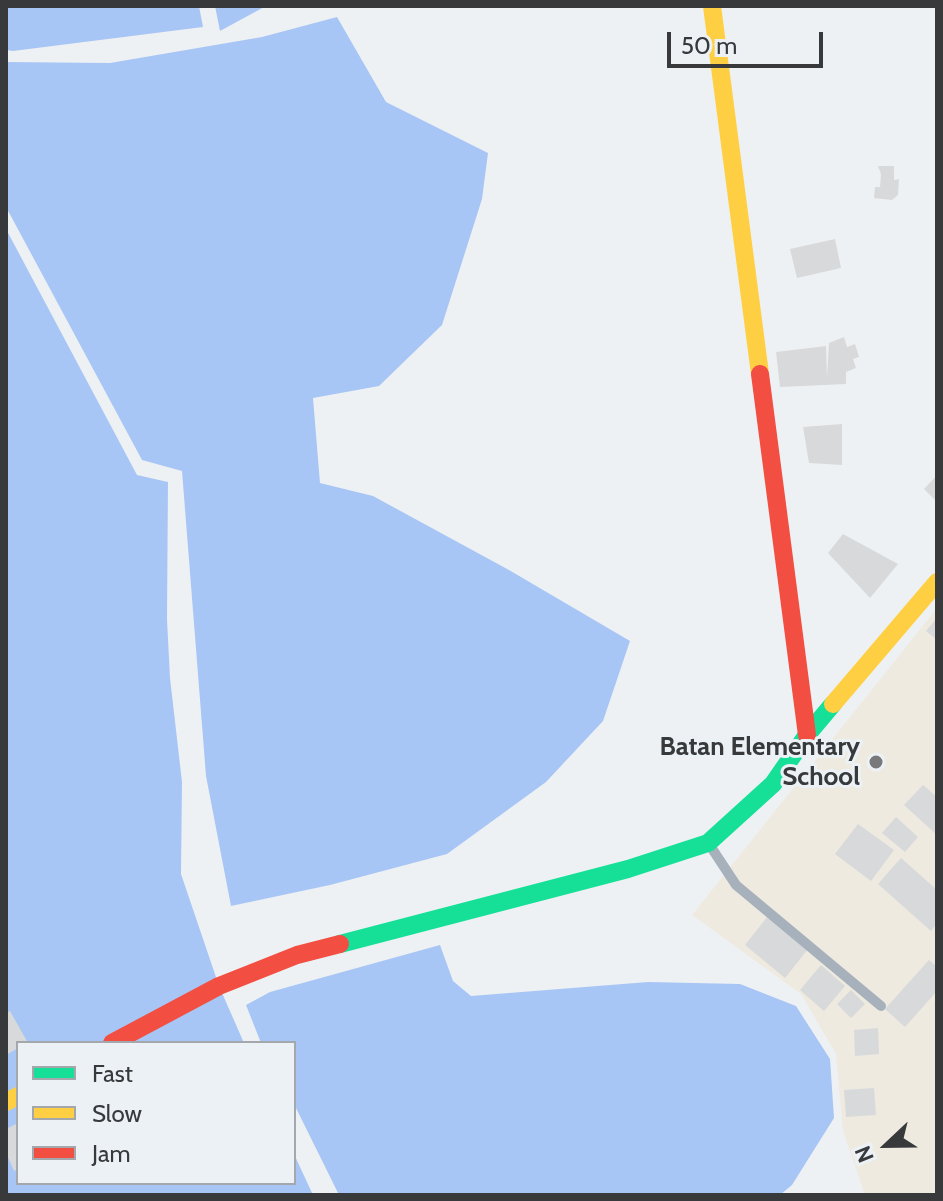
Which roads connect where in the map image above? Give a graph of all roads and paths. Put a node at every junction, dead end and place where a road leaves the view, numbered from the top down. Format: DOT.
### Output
graph roads {
  1 [pos="712,6"];
  2 [pos="937,582"];
  3 [pos="807,735"];
  4 [pos="708,843"];
  5 [pos="881,1006"];
  6 [pos="116,1041"];
  1 -- 3 [label="main road"];
  2 -- 3 [label="main road"];
  3 -- 4 [label="main road"];
  4 -- 5 [label="lane"];
  4 -- 6 [label="main road"];
}
